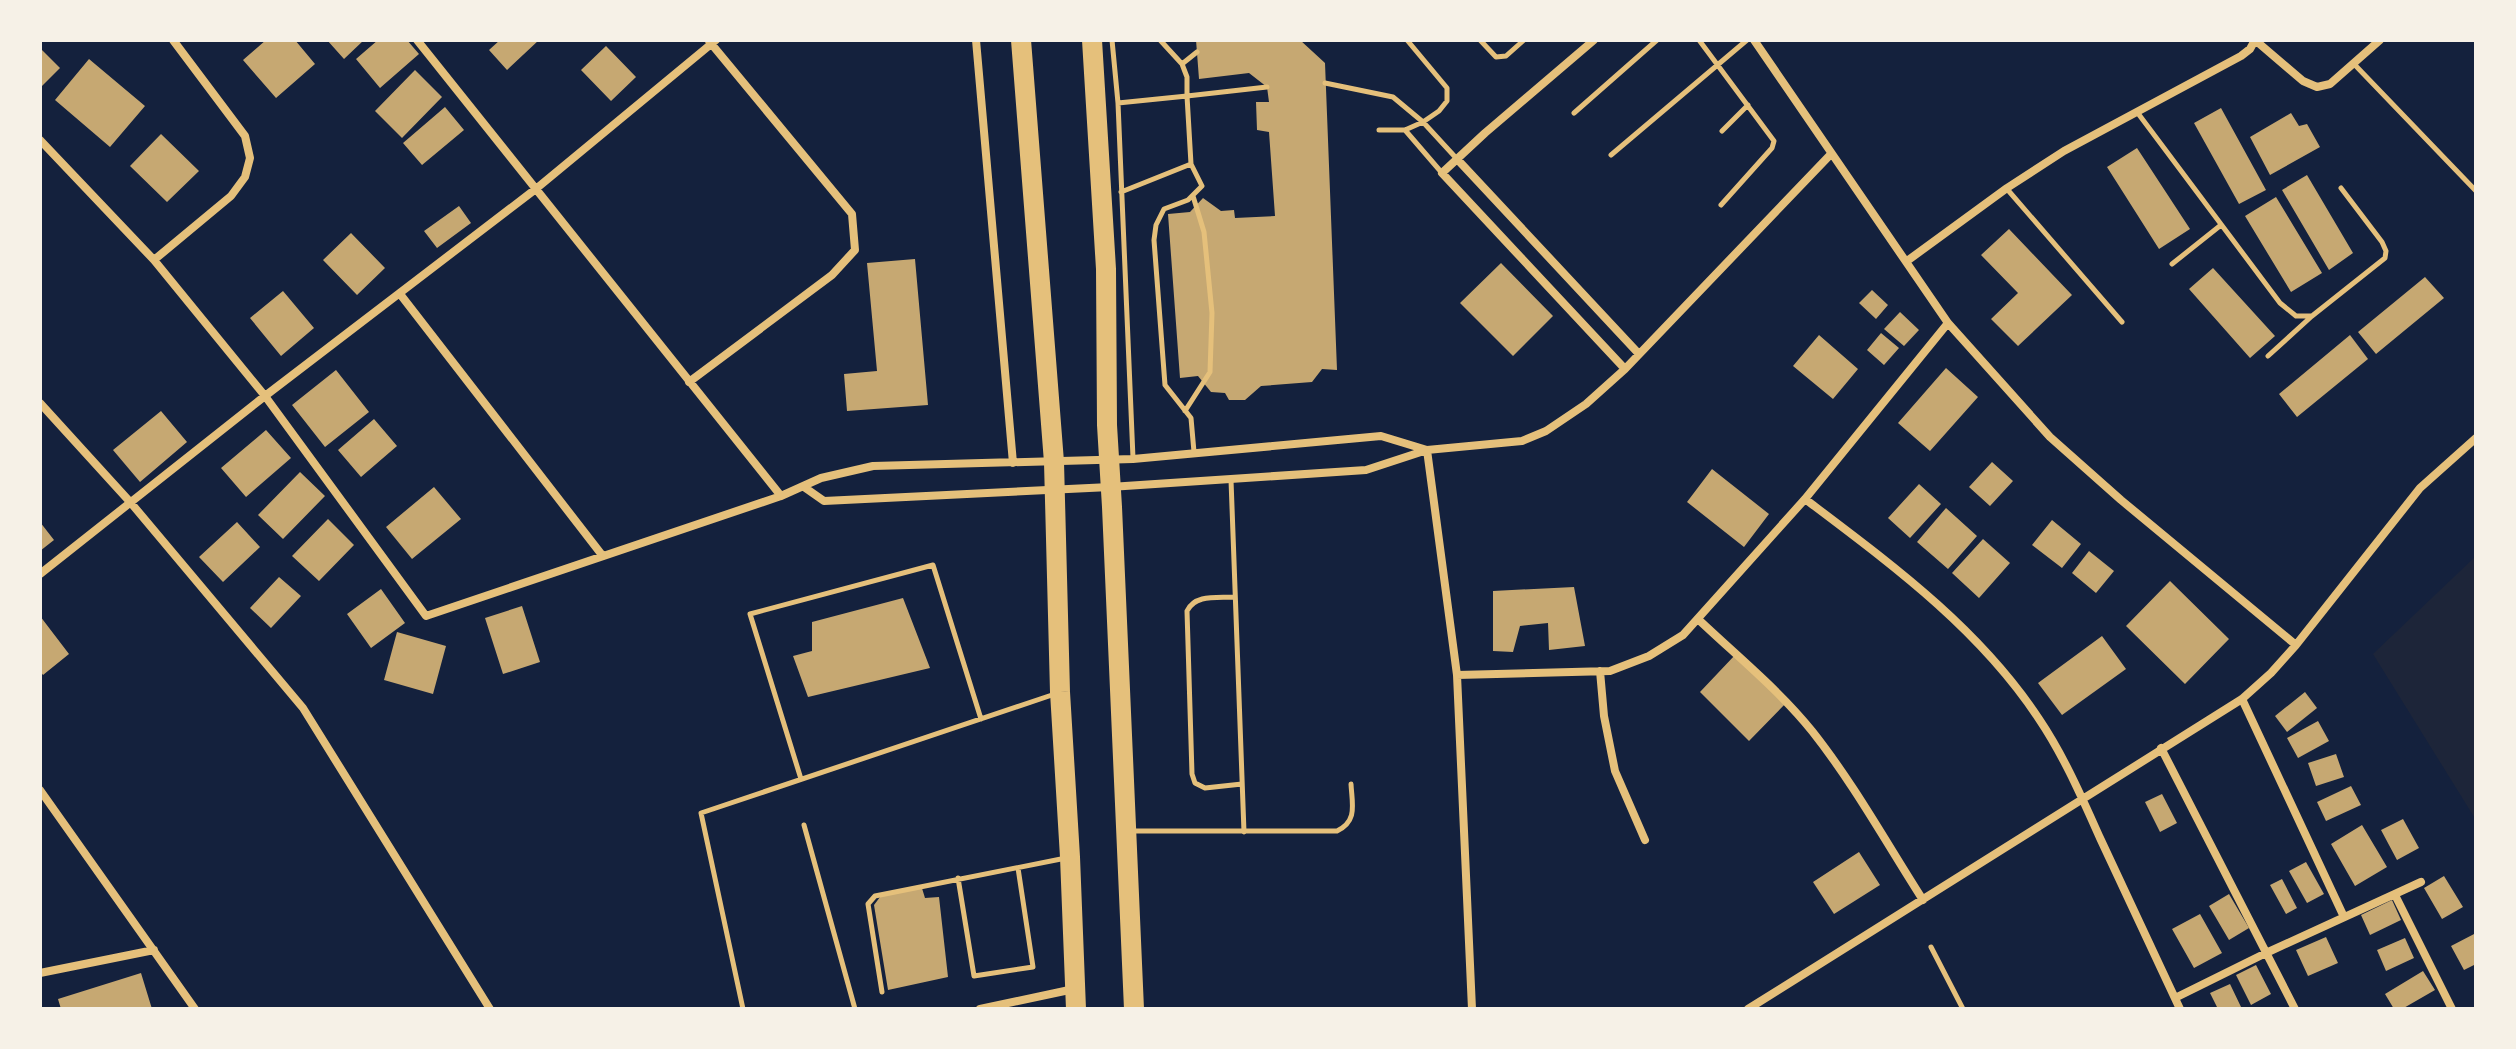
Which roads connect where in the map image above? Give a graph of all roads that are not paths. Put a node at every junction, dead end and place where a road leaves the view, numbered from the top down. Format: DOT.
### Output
graph roads {
  1 [pos="173,40"];
  2 [pos="417,40"];
  3 [pos="976,40"];
  4 [pos="1021,40"];
  5 [pos="1092,40"];
  6 [pos="1112,40"];
  7 [pos="1160,40"];
  8 [pos="1407,40"];
  9 [pos="1480,40"];
  10 [pos="1524,40"];
  11 [pos="1594,40"];
  12 [pos="1657,40"];
  13 [pos="1699,40"];
  14 [pos="1747,40"];
  15 [pos="1754,40"];
  16 [pos="2255,40"];
  17 [pos="2380,40"];
  18 [pos="712,41"];
  19 [pos="1197,52"];
  20 [pos="2353,63"];
  21 [pos="1182,64"];
  22 [pos="1718,64"];
  23 [pos="1325,83"];
  24 [pos="1267,87"];
  25 [pos="1187,96"];
  26 [pos="1118,103"];
  27 [pos="1748,105"];
  28 [pos="2137,112"];
  29 [pos="1574,113"];
  30 [pos="1423,122"];
  31 [pos="1379,130"];
  32 [pos="1405,130"];
  33 [pos="1722,131"];
  34 [pos="40,140"];
  35 [pos="1831,154"];
  36 [pos="1611,155"];
  37 [pos="1457,159"];
  38 [pos="1191,164"];
  39 [pos="1442,173"];
  40 [pos="537,188"];
  41 [pos="2007,188"];
  42 [pos="2341,188"];
  43 [pos="2476,191"];
  44 [pos="1121,192"];
  45 [pos="1193,196"];
  46 [pos="1721,205"];
  47 [pos="2221,225"];
  48 [pos="154,260"];
  49 [pos="1907,261"];
  50 [pos="2172,264"];
  51 [pos="400,294"];
  52 [pos="2312,316"];
  53 [pos="2122,322"];
  54 [pos="1948,323"];
  55 [pos="1639,354"];
  56 [pos="2268,356"];
  57 [pos="1625,369"];
  58 [pos="689,382"];
  59 [pos="265,396"];
  60 [pos="40,403"];
  61 [pos="1185,411"];
  62 [pos="2476,438"];
  63 [pos="1427,450"];
  64 [pos="1194,452"];
  65 [pos="1133,459"];
  66 [pos="1110,460"];
  67 [pos="1054,462"];
  68 [pos="1013,463"];
  69 [pos="1231,479"];
  70 [pos="804,487"];
  71 [pos="1110,487"];
  72 [pos="1053,489"];
  73 [pos="781,496"];
  74 [pos="1805,499"];
  75 [pos="131,503"];
  76 [pos="602,555"];
  77 [pos="40,574"];
  78 [pos="1233,597"];
  79 [pos="1699,620"];
  80 [pos="2296,645"];
  81 [pos="1600,671"];
  82 [pos="1457,675"];
  83 [pos="1060,692"];
  84 [pos="2242,699"];
  85 [pos="981,719"];
  86 [pos="2161,748"];
  87 [pos="801,779"];
  88 [pos="1242,784"];
  89 [pos="1351,784"];
  90 [pos="40,790"];
  91 [pos="2083,799"];
  92 [pos="804,825"];
  93 [pos="1124,831"];
  94 [pos="1244,832"];
  95 [pos="1645,840"];
  96 [pos="1070,857"];
  97 [pos="1018,868"];
  98 [pos="958,878"];
  99 [pos="2421,882"];
  100 [pos="2395,895"];
  101 [pos="1923,900"];
  102 [pos="2344,917"];
  103 [pos="1931,947"];
  104 [pos="154,950"];
  105 [pos="2266,953"];
  106 [pos="40,973"];
  107 [pos="882,992"];
  108 [pos="2175,998"];
  109 [pos="1075,999"];
  110 [pos="195,1009"];
  111 [pos="490,1009"];
  112 [pos="743,1009"];
  113 [pos="855,1009"];
  114 [pos="980,1009"];
  115 [pos="1134,1009"];
  116 [pos="1472,1009"];
  117 [pos="1748,1009"];
  118 [pos="1963,1009"];
  119 [pos="2180,1009"];
  120 [pos="2295,1009"];
  121 [pos="2452,1009"];
  1 -- 48 [label="street"];
  2 -- 40 [label="street"];
  3 -- 68 [label="street"];
  4 -- 67 [label="highway"];
  5 -- 66 [label="highway"];
  6 -- 26 [label="lane"];
  7 -- 21 [label="lane"];
  8 -- 30 [label="lane"];
  9 -- 10 [label="lane"];
  11 -- 37 [label="street"];
  12 -- 29 [label="lane"];
  13 -- 22 [label="lane"];
  14 -- 22 [label="lane"];
  15 -- 35 [label="street"];
  16 -- 20 [label="street"];
  16 -- 28 [label="street"];
  17 -- 20 [label="street"];
  18 -- 40 [label="street"];
  18 -- 58 [label="street"];
  19 -- 21 [label="lane"];
  20 -- 43 [label="lane"];
  21 -- 25 [label="lane"];
  22 -- 27 [label="lane"];
  22 -- 36 [label="lane"];
  23 -- 30 [label="lane"];
  24 -- 25 [label="lane"];
  25 -- 26 [label="lane"];
  25 -- 38 [label="lane"];
  26 -- 44 [label="lane"];
  27 -- 33 [label="lane"];
  27 -- 46 [label="lane"];
  28 -- 41 [label="street"];
  28 -- 47 [label="lane"];
  30 -- 32 [label="lane"];
  30 -- 37 [label="lane"];
  31 -- 32 [label="lane"];
  32 -- 39 [label="lane"];
  34 -- 48 [label="street"];
  35 -- 49 [label="street"];
  35 -- 55 [label="street"];
  37 -- 39 [label="street"];
  37 -- 55 [label="street"];
  38 -- 44 [label="lane"];
  38 -- 45 [label="lane"];
  39 -- 57 [label="street"];
  40 -- 51 [label="street"];
  40 -- 58 [label="street"];
  41 -- 49 [label="street"];
  41 -- 53 [label="lane"];
  42 -- 52 [label="lane"];
  44 -- 65 [label="lane"];
  45 -- 61 [label="lane"];
  45 -- 61 [label="lane"];
  47 -- 50 [label="lane"];
  47 -- 52 [label="lane"];
  48 -- 59 [label="street"];
  49 -- 54 [label="street"];
  51 -- 59 [label="street"];
  51 -- 76 [label="street"];
  52 -- 56 [label="lane"];
  54 -- 74 [label="street"];
  54 -- 80 [label="street"];
  55 -- 57 [label="street"];
  57 -- 63 [label="street"];
  58 -- 73 [label="street"];
  59 -- 75 [label="street"];
  59 -- 76 [label="street"];
  60 -- 75 [label="street"];
  61 -- 64 [label="lane"];
  62 -- 80 [label="street"];
  63 -- 64 [label="street"];
  63 -- 69 [label="street"];
  63 -- 82 [label="street"];
  64 -- 65 [label="street"];
  65 -- 66 [label="street"];
  66 -- 67 [label="street"];
  66 -- 71 [label="highway"];
  67 -- 68 [label="street"];
  67 -- 72 [label="highway"];
  68 -- 70 [label="street"];
  69 -- 71 [label="street"];
  69 -- 78 [label="lane"];
  70 -- 72 [label="street"];
  70 -- 73 [label="street"];
  71 -- 72 [label="street"];
  71 -- 93 [label="highway"];
  72 -- 83 [label="highway"];
  73 -- 76 [label="street"];
  74 -- 79 [label="street"];
  74 -- 91 [label="street"];
  75 -- 77 [label="street"];
  75 -- 111 [label="street"];
  78 -- 88 [label="lane"];
  78 -- 88 [label="lane"];
  79 -- 81 [label="street"];
  79 -- 101 [label="street"];
  80 -- 84 [label="street"];
  81 -- 82 [label="street"];
  81 -- 95 [label="street"];
  82 -- 116 [label="street"];
  83 -- 85 [label="lane"];
  83 -- 96 [label="highway"];
  84 -- 86 [label="street"];
  84 -- 102 [label="street"];
  85 -- 87 [label="lane"];
  85 -- 87 [label="lane"];
  86 -- 91 [label="street"];
  86 -- 105 [label="street"];
  87 -- 112 [label="lane"];
  88 -- 94 [label="lane"];
  89 -- 94 [label="lane"];
  90 -- 104 [label="street"];
  91 -- 101 [label="street"];
  91 -- 108 [label="street"];
  92 -- 113 [label="lane"];
  93 -- 94 [label="lane"];
  93 -- 115 [label="highway"];
  96 -- 97 [label="lane"];
  96 -- 109 [label="highway"];
  97 -- 98 [label="lane"];
  97 -- 98 [label="lane"];
  98 -- 107 [label="lane"];
  99 -- 100 [label="street"];
  100 -- 102 [label="street"];
  100 -- 121 [label="street"];
  101 -- 117 [label="street"];
  102 -- 105 [label="street"];
  103 -- 118 [label="lane"];
  104 -- 106 [label="street"];
  104 -- 110 [label="street"];
  105 -- 108 [label="street"];
  105 -- 120 [label="street"];
  108 -- 119 [label="street"];
  109 -- 114 [label="street"];
}
